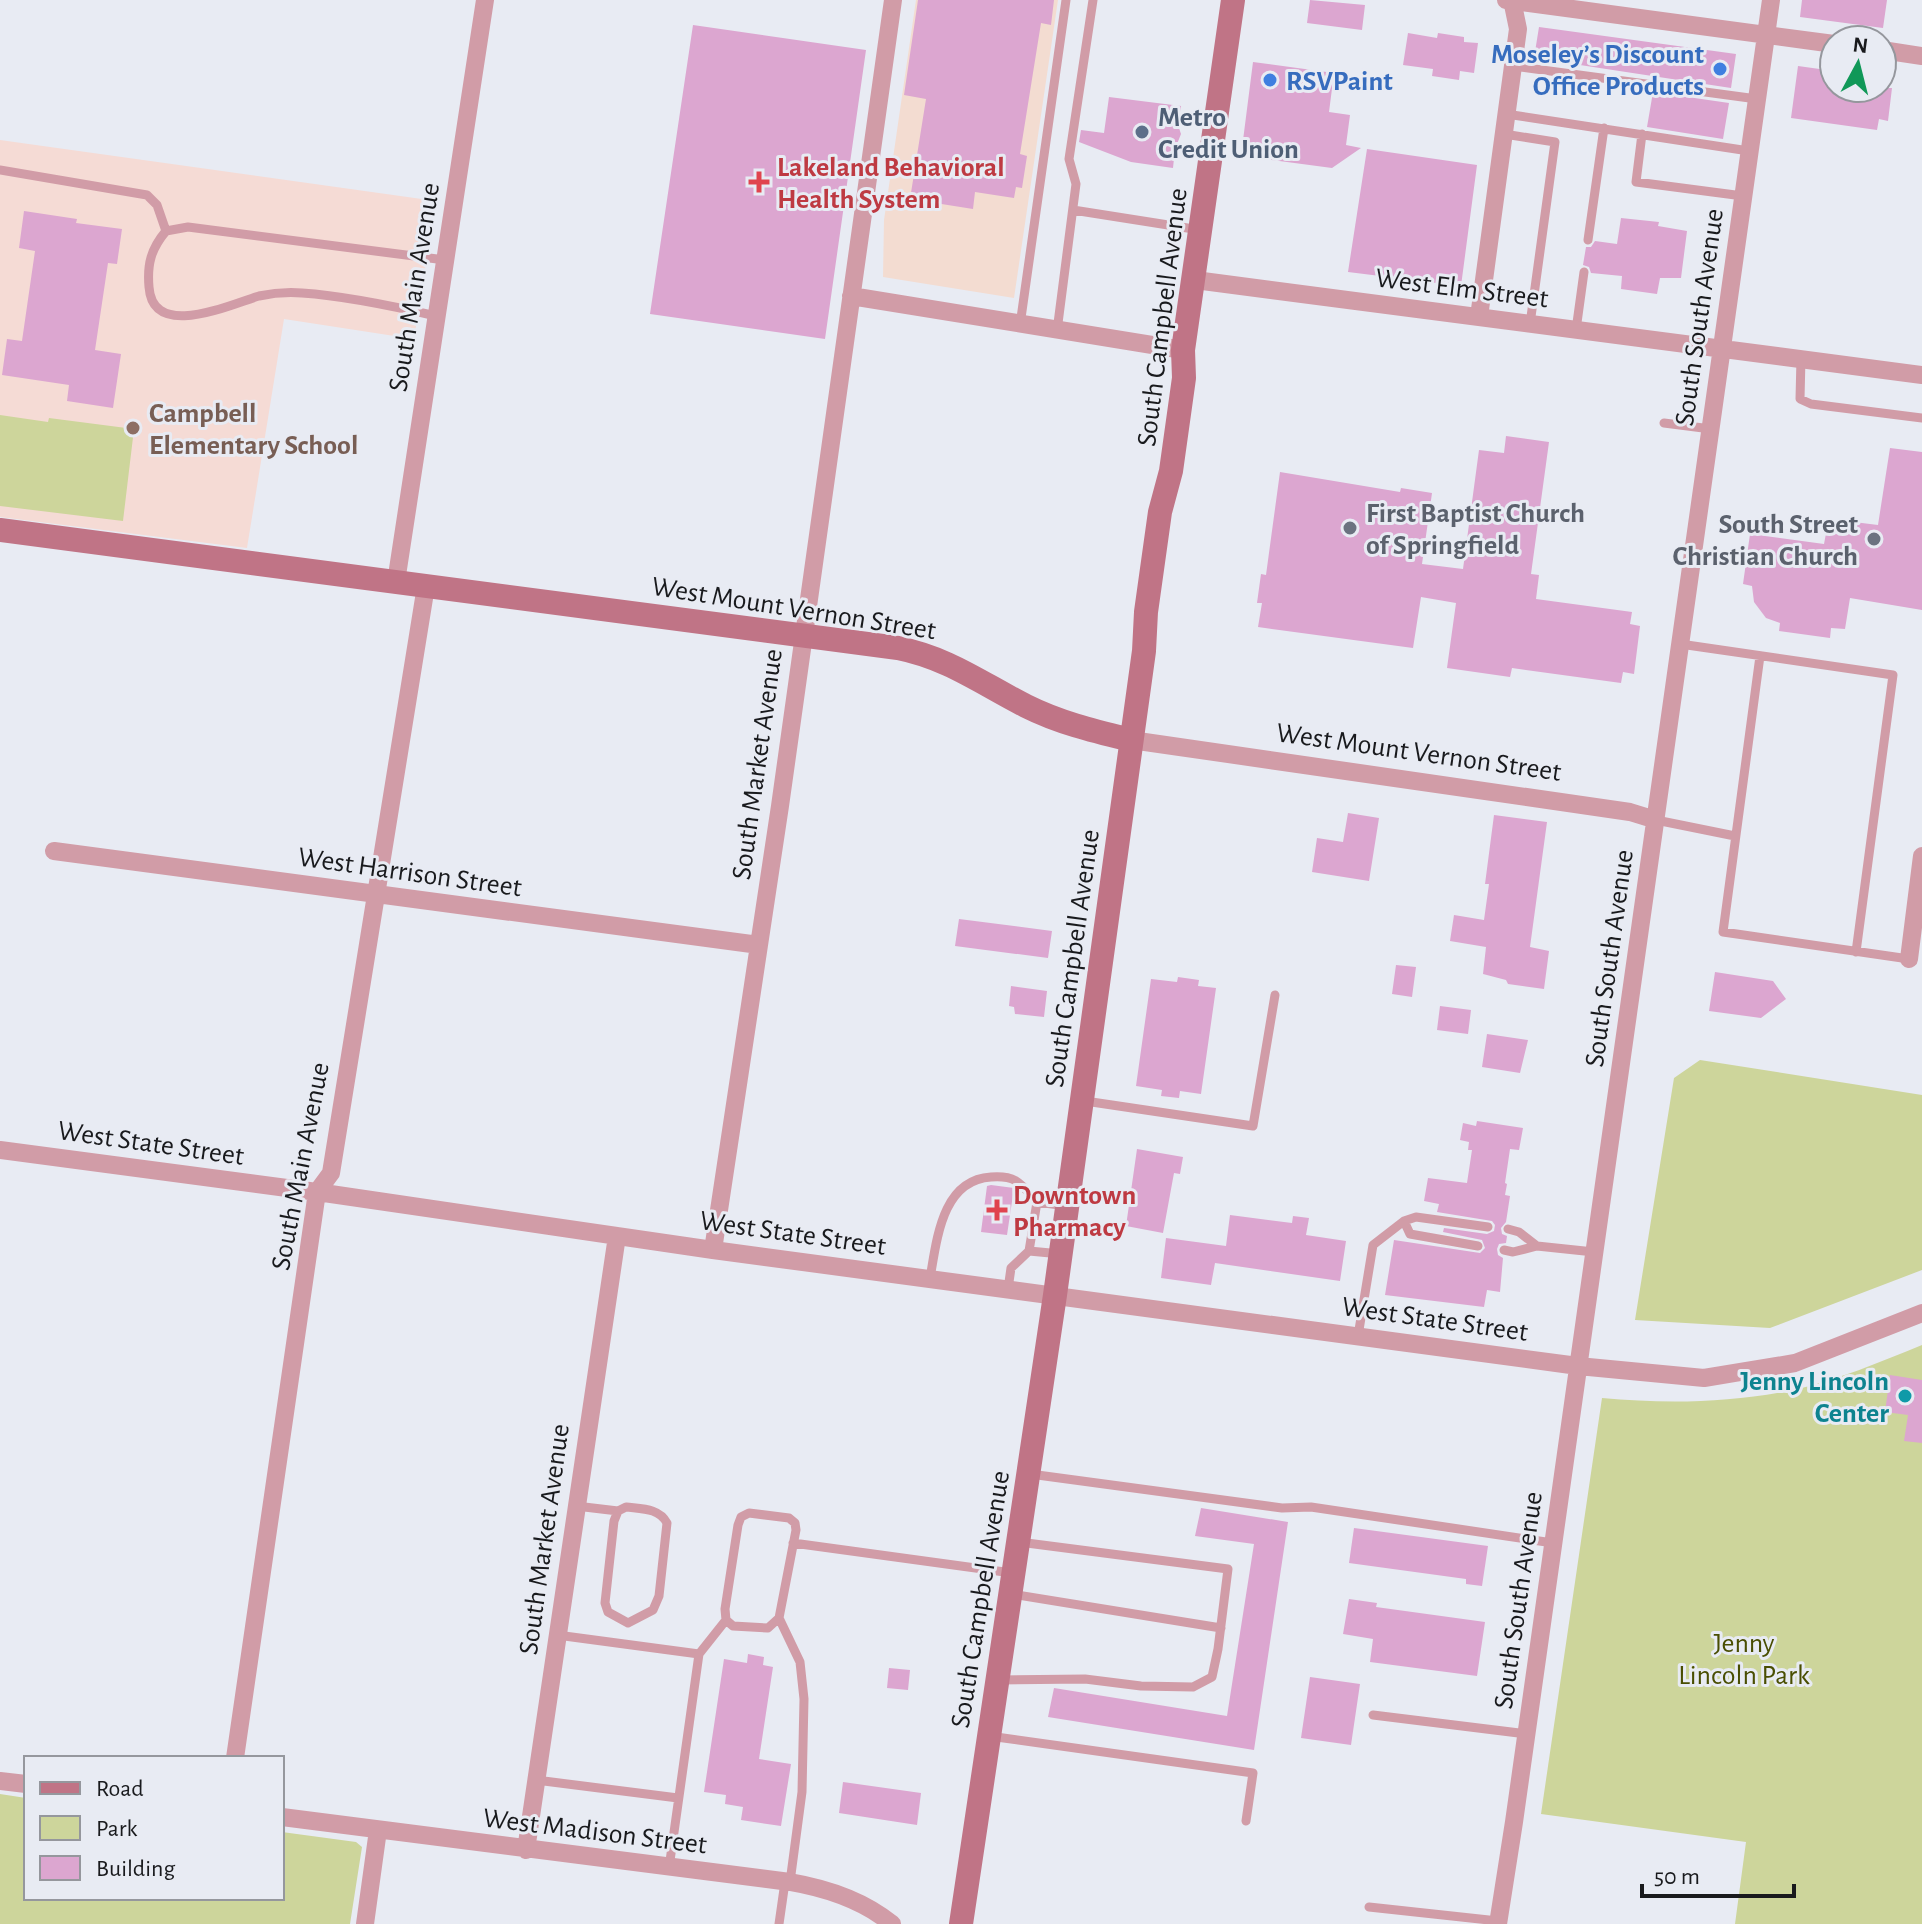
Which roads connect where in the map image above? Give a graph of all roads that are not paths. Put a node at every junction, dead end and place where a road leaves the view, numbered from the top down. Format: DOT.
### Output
graph roads {
  1 [pos="485,0"];
  2 [pos="893,0"];
  3 [pos="1066,0"];
  4 [pos="1093,0"];
  5 [pos="1233,0"];
  6 [pos="1510,0"];
  7 [pos="1771,0"];
  8 [pos="1765,35"];
  9 [pos="1818,42"];
  10 [pos="1898,52"];
  11 [pos="1922,56"];
  12 [pos="1513,66"];
  13 [pos="1757,99"];
  14 [pos="1506,114"];
  15 [pos="1604,128"];
  16 [pos="1504,134"];
  17 [pos="1642,134"];
  18 [pos="1749,151"];
  19 [pos="0,170"];
  20 [pos="1743,196"];
  21 [pos="1073,210"];
  22 [pos="1202,230"];
  23 [pos="166,231"];
  24 [pos="1588,240"];
  25 [pos="445,260"];
  26 [pos="1584,272"];
  27 [pos="1195,280"];
  28 [pos="851,296"];
  29 [pos="436,316"];
  30 [pos="1479,317"];
  31 [pos="1530,324"];
  32 [pos="1020,325"];
  33 [pos="1576,330"];
  34 [pos="1057,331"];
  35 [pos="1723,347"];
  36 [pos="1183,350"];
  37 [pos="1801,358"];
  38 [pos="1922,375"];
  39 [pos="1922,418"];
  40 [pos="1664,423"];
  41 [pos="1711,429"];
  42 [pos="0,530"];
  43 [pos="396,582"];
  44 [pos="426,586"];
  45 [pos="802,633"];
  46 [pos="1680,644"];
  47 [pos="1760,656"];
  48 [pos="1131,740"];
  49 [pos="1656,820"];
  50 [pos="1735,836"];
  51 [pos="54,851"];
  52 [pos="1922,856"];
  53 [pos="376,895"];
  54 [pos="1918,922"];
  55 [pos="759,945"];
  56 [pos="1856,952"];
  57 [pos="1909,959"];
  58 [pos="1275,995"];
  59 [pos="1082,1100"];
  60 [pos="0,1150"];
  61 [pos="317,1192"];
  62 [pos="1037,1202"];
  63 [pos="1067,1206"];
  64 [pos="1404,1221"];
  65 [pos="1488,1227"];
  66 [pos="1508,1229"];
  67 [pos="617,1236"];
  68 [pos="1478,1246"];
  69 [pos="1537,1246"];
  70 [pos="713,1250"];
  71 [pos="1504,1250"];
  72 [pos="1029,1251"];
  73 [pos="1594,1252"];
  74 [pos="1061,1254"];
  75 [pos="930,1278"];
  76 [pos="1008,1289"];
  77 [pos="1055,1295"];
  78 [pos="1922,1313"];
  79 [pos="1358,1336"];
  80 [pos="1578,1366"];
  81 [pos="1029,1473"];
  82 [pos="576,1506"];
  83 [pos="618,1511"];
  84 [pos="1018,1542"];
  85 [pos="793,1543"];
  86 [pos="1553,1543"];
  87 [pos="1012,1583"];
  88 [pos="779,1618"];
  89 [pos="726,1620"];
  90 [pos="628,1623"];
  91 [pos="1221,1628"];
  92 [pos="557,1635"];
  93 [pos="625,1644"];
  94 [pos="699,1654"];
  95 [pos="998,1680"];
  96 [pos="1373,1715"];
  97 [pos="1527,1734"];
  98 [pos="989,1736"];
  99 [pos="235,1756"];
  100 [pos="536,1780"];
  101 [pos="0,1781"];
  102 [pos="24,1784"];
  103 [pos="678,1798"];
  104 [pos="284,1817"];
  105 [pos="1246,1821"];
  106 [pos="378,1830"];
  107 [pos="526,1850"];
  108 [pos="669,1868"];
  109 [pos="787,1882"];
  110 [pos="1369,1907"];
  111 [pos="1498,1922"];
  112 [pos="365,1924"];
  113 [pos="779,1924"];
  114 [pos="892,1924"];
  115 [pos="961,1924"];
  1 -- 25 [label="street, South Main Avenue"];
  2 -- 28 [label="street, South Market Avenue"];
  3 -- 32 [label="lane"];
  4 -- 21 [label="lane"];
  5 -- 22 [label="main road, South Campbell Avenue"];
  6 -- 8 [label="street"];
  6 -- 12 [label="street"];
  7 -- 8 [label="street, South South Avenue"];
  8 -- 9 [label="street"];
  8 -- 13 [label="street, South South Avenue"];
  10 -- 11 [label="street"];
  12 -- 13 [label="lane"];
  12 -- 14 [label="street"];
  13 -- 18 [label="street, South South Avenue"];
  14 -- 15 [label="lane"];
  14 -- 16 [label="street"];
  15 -- 17 [label="lane"];
  15 -- 24 [label="lane"];
  16 -- 30 [label="street"];
  16 -- 31 [label="lane"];
  17 -- 18 [label="lane"];
  17 -- 20 [label="lane"];
  18 -- 20 [label="street, South South Avenue"];
  19 -- 23 [label="lane"];
  20 -- 35 [label="street, South South Avenue"];
  21 -- 22 [label="lane"];
  21 -- 34 [label="lane"];
  22 -- 27 [label="main road, South Campbell Avenue"];
  23 -- 25 [label="lane"];
  23 -- 29 [label="lane"];
  25 -- 29 [label="street, South Main Avenue"];
  26 -- 33 [label="lane"];
  27 -- 30 [label="street, West Elm Street"];
  27 -- 36 [label="main road, South Campbell Avenue"];
  28 -- 32 [label="street"];
  28 -- 45 [label="street, South Market Avenue"];
  29 -- 43 [label="street, South Main Avenue"];
  30 -- 31 [label="street, West Elm Street"];
  31 -- 33 [label="street, West Elm Street"];
  32 -- 34 [label="street"];
  33 -- 35 [label="street, West Elm Street"];
  34 -- 36 [label="street"];
  35 -- 37 [label="street, West Elm Street"];
  35 -- 41 [label="street, South South Avenue"];
  36 -- 48 [label="main road, South Campbell Avenue"];
  37 -- 38 [label="street, West Elm Street"];
  37 -- 39 [label="lane"];
  40 -- 41 [label="lane"];
  41 -- 46 [label="street, South South Avenue"];
  42 -- 43 [label="main road, West Mount Vernon Street"];
  43 -- 44 [label="main road, West Mount Vernon Street"];
  44 -- 45 [label="main road, West Mount Vernon Street"];
  44 -- 53 [label="street, South Main Avenue"];
  45 -- 48 [label="main road, West Mount Vernon Street"];
  45 -- 55 [label="street, South Market Avenue"];
  46 -- 47 [label="lane"];
  46 -- 49 [label="street, South South Avenue"];
  47 -- 50 [label="lane"];
  47 -- 56 [label="lane"];
  48 -- 49 [label="street, West Mount Vernon Street"];
  48 -- 59 [label="main road, South Campbell Avenue"];
  49 -- 50 [label="lane"];
  49 -- 73 [label="street, South South Avenue"];
  50 -- 56 [label="lane"];
  51 -- 53 [label="street, West Harrison Street"];
  52 -- 54 [label="street"];
  53 -- 55 [label="street, West Harrison Street"];
  53 -- 61 [label="street, South Main Avenue"];
  54 -- 57 [label="street"];
  55 -- 70 [label="street, South Market Avenue"];
  56 -- 57 [label="lane"];
  58 -- 59 [label="lane"];
  59 -- 63 [label="main road, South Campbell Avenue"];
  60 -- 61 [label="street, West State Street"];
  61 -- 67 [label="street, West State Street"];
  61 -- 99 [label="street, South Main Avenue"];
  62 -- 63 [label="lane"];
  62 -- 72 [label="lane"];
  62 -- 75 [label="lane"];
  63 -- 74 [label="main road, South Campbell Avenue"];
  64 -- 65 [label="lane"];
  64 -- 68 [label="lane"];
  64 -- 79 [label="lane"];
  66 -- 69 [label="lane"];
  67 -- 70 [label="street, West State Street"];
  67 -- 82 [label="street, South Market Avenue"];
  69 -- 71 [label="lane"];
  69 -- 73 [label="lane"];
  70 -- 75 [label="street, West State Street"];
  72 -- 74 [label="lane"];
  72 -- 76 [label="lane"];
  73 -- 80 [label="street, South South Avenue"];
  74 -- 77 [label="main road, South Campbell Avenue"];
  75 -- 76 [label="street, West State Street"];
  76 -- 77 [label="street, West State Street"];
  77 -- 79 [label="street, West State Street"];
  77 -- 81 [label="main road, South Campbell Avenue"];
  78 -- 80 [label="street, West State Street"];
  79 -- 80 [label="street, West State Street"];
  80 -- 86 [label="street, South South Avenue"];
  81 -- 84 [label="main road, South Campbell Avenue"];
  81 -- 86 [label="lane"];
  82 -- 83 [label="lane"];
  82 -- 92 [label="street, South Market Avenue"];
  83 -- 90 [label="lane"];
  83 -- 90 [label="lane"];
  84 -- 87 [label="main road, South Campbell Avenue"];
  84 -- 91 [label="lane"];
  85 -- 87 [label="lane"];
  85 -- 88 [label="lane"];
  85 -- 89 [label="lane"];
  86 -- 97 [label="street, South South Avenue"];
  87 -- 91 [label="lane"];
  87 -- 95 [label="main road, South Campbell Avenue"];
  88 -- 89 [label="lane"];
  88 -- 109 [label="lane"];
  89 -- 94 [label="lane"];
  90 -- 93 [label="lane"];
  91 -- 95 [label="lane"];
  92 -- 93 [label="lane"];
  92 -- 100 [label="street, South Market Avenue"];
  93 -- 94 [label="lane"];
  94 -- 103 [label="lane"];
  95 -- 98 [label="main road, South Campbell Avenue"];
  96 -- 97 [label="lane"];
  97 -- 111 [label="street, South South Avenue"];
  98 -- 105 [label="lane"];
  98 -- 115 [label="main road, South Campbell Avenue"];
  100 -- 103 [label="lane"];
  100 -- 107 [label="street, South Market Avenue"];
  101 -- 102 [label="street"];
  103 -- 108 [label="lane"];
  104 -- 106 [label="street, West Madison Street"];
  106 -- 107 [label="street, West Madison Street"];
  106 -- 112 [label="street"];
  107 -- 108 [label="street, West Madison Street"];
  108 -- 109 [label="street, West Madison Street"];
  109 -- 113 [label="lane"];
  109 -- 114 [label="street, West Madison Street"];
  110 -- 111 [label="lane"];
}
